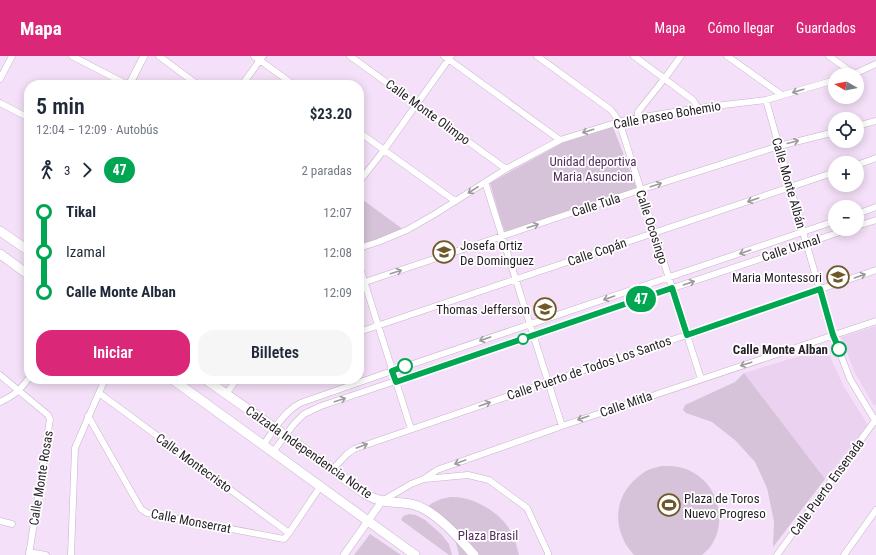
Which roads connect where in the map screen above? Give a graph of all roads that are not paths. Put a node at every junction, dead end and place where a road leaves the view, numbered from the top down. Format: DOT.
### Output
graph roads {
  1 [pos="12,56"];
  2 [pos="72,56"];
  3 [pos="144,56"];
  4 [pos="159,56"];
  5 [pos="254,56"];
  6 [pos="350,56"];
  7 [pos="537,56"];
  8 [pos="634,56"];
  9 [pos="682,56"];
  10 [pos="727,56"];
  11 [pos="829,56"];
  12 [pos="448,57"];
  13 [pos="261,58"];
  14 [pos="876,64"];
  15 [pos="844,68"];
  16 [pos="864,70"];
  17 [pos="665,78"];
  18 [pos="0,79"];
  19 [pos="118,80"];
  20 [pos="131,80"];
  21 [pos="191,80"];
  22 [pos="246,80"];
  23 [pos="288,80"];
  24 [pos="828,82"];
  25 [pos="782,95"];
  26 [pos="766,100"];
  27 [pos="0,104"];
  28 [pos="417,104"];
  29 [pos="698,108"];
  30 [pos="24,116"];
  31 [pos="638,117"];
  32 [pos="619,121"];
  33 [pos="876,121"];
  34 [pos="864,124"];
  35 [pos="828,134"];
  36 [pos="364,136"];
  37 [pos="560,140"];
  38 [pos="779,146"];
  39 [pos="384,150"];
  40 [pos="876,158"];
  41 [pos="864,162"];
  42 [pos="506,168"];
  43 [pos="828,174"];
  44 [pos="364,176"];
  45 [pos="485,182"];
  46 [pos="790,187"];
  47 [pos="640,190"];
  48 [pos="455,201"];
  49 [pos="876,207"];
  50 [pos="864,211"];
  51 [pos="876,220"];
  52 [pos="828,223"];
  53 [pos="864,224"];
  54 [pos="0,231"];
  55 [pos="803,232"];
  56 [pos="654,233"];
  57 [pos="502,236"];
  58 [pos="828,236"];
  59 [pos="806,243"];
  60 [pos="364,246"];
  61 [pos="24,248"];
  62 [pos="0,254"];
  63 [pos="876,270"];
  64 [pos="24,271"];
  65 [pos="668,277"];
  66 [pos="516,280"];
  67 [pos="364,282"];
  68 [pos="364,288"];
  69 [pos="672,288"];
  70 [pos="820,289"];
  71 [pos="876,321"];
  72 [pos="530,324"];
  73 [pos="378,326"];
  74 [pos="364,330"];
  75 [pos="533,335"];
  76 [pos="687,335"];
  77 [pos="833,335"];
  78 [pos="392,371"];
  79 [pos="0,375"];
  80 [pos="701,379"];
  81 [pos="364,381"];
  82 [pos="396,382"];
  83 [pos="548,382"];
  84 [pos="24,384"];
  85 [pos="103,384"];
  86 [pos="179,384"];
  87 [pos="213,384"];
  88 [pos="233,384"];
  89 [pos="355,384"];
  90 [pos="20,390"];
  91 [pos="99,393"];
  92 [pos="226,394"];
  93 [pos="0,402"];
  94 [pos="88,416"];
  95 [pos="876,420"];
  96 [pos="562,426"];
  97 [pos="274,428"];
  98 [pos="411,429"];
  99 [pos="286,436"];
  100 [pos="263,445"];
  101 [pos="273,452"];
  102 [pos="332,470"];
  103 [pos="424,479"];
  104 [pos="320,487"];
  105 [pos="382,501"];
  106 [pos="876,510"];
  107 [pos="0,521"];
  108 [pos="368,521"];
  109 [pos="12,524"];
  110 [pos="289,533"];
  111 [pos="29,554"];
  112 [pos="549,554"];
  113 [pos="46,555"];
  114 [pos="71,555"];
  115 [pos="344,555"];
  116 [pos="415,555"];
  117 [pos="474,555"];
  118 [pos="777,555"];
  119 [pos="844,555"];
  1 -- 18 [label="street"];
  2 -- 19 [label="street"];
  3 -- 20 [label="street"];
  4 -- 21 [label="street"];
  5 -- 13 [label="street"];
  6 -- 28 [label="street, Calle Monte Olimpo"];
  7 -- 32 [label="street"];
  8 -- 17 [label="street"];
  9 -- 17 [label="street"];
  10 -- 25 [label="street"];
  11 -- 15 [label="street"];
  12 -- 28 [label="street"];
  12 -- 37 [label="street"];
  13 -- 22 [label="street"];
  13 -- 23 [label="street"];
  14 -- 16 [label="street"];
  17 -- 29 [label="street"];
  17 -- 31 [label="street"];
  24 -- 25 [label="street, Calle Paseo Bohemio, one-way"];
  25 -- 26 [label="street, Calle Paseo Bohemio"];
  26 -- 29 [label="street, Calle Paseo Bohemio"];
  26 -- 38 [label="street, Calle Monte Albán"];
  27 -- 30 [label="street"];
  28 -- 39 [label="street"];
  28 -- 42 [label="street, Calle Monte Olimpo"];
  29 -- 31 [label="street, Calle Paseo Bohemio"];
  31 -- 32 [label="street, Calle Paseo Bohemio"];
  32 -- 37 [label="street, Calle Paseo Bohemio, one-way"];
  32 -- 47 [label="street, Calle Ocosingo"];
  33 -- 34 [label="street"];
  38 -- 35 [label="street, Calle Tula, one-way"];
  36 -- 39 [label="street"];
  37 -- 42 [label="street, Calle Paseo Bohemio"];
  38 -- 46 [label="street, Calle Monte Albán"];
  47 -- 38 [label="street, Calle Tula, one-way"];
  39 -- 44 [label="street"];
  39 -- 48 [label="street"];
  40 -- 41 [label="street"];
  42 -- 45 [label="street, Calle Paseo Bohemio"];
  43 -- 46 [label="street, Calle Copán"];
  45 -- 48 [label="street, Calle Paseo Bohemio, one-way"];
  45 -- 57 [label="street"];
  46 -- 55 [label="street, Calle Monte Albán"];
  46 -- 56 [label="street, Calle Copán, one-way"];
  47 -- 56 [label="street, Calle Ocosingo"];
  57 -- 47 [label="street, Calle Tula, one-way"];
  48 -- 60 [label="street, Calle Paseo Bohemio"];
  49 -- 50 [label="street"];
  51 -- 53 [label="street"];
  52 -- 55 [label="street, Calle Uxmal"];
  54 -- 61 [label="main road"];
  55 -- 59 [label="street, Calle Monte Albán"];
  55 -- 65 [label="street, Calle Uxmal, one-way"];
  56 -- 65 [label="street, Calle Ocosingo"];
  56 -- 66 [label="street, Calle Copán"];
  57 -- 66 [label="street"];
  67 -- 57 [label="street, Calle Tula, one-way"];
  58 -- 59 [label="street, Calle Uxmal"];
  69 -- 59 [label="street, Calle Uxmal, one-way"];
  59 -- 70 [label="street, Calle Monte Albán"];
  62 -- 64 [label="main road"];
  70 -- 63 [label="street, Calle Puerto de Todos Los Santos, one-way"];
  65 -- 69 [label="street, Calle Ocosingo"];
  65 -- 72 [label="street, Calle Uxmal, one-way"];
  66 -- 72 [label="street"];
  66 -- 73 [label="street, Calle Copán"];
  68 -- 73 [label="street"];
  69 -- 75 [label="street, Calle Uxmal"];
  69 -- 76 [label="street, Calle Ocosingo"];
  70 -- 76 [label="street, Calle Puerto de Todos Los Santos"];
  70 -- 77 [label="street, Calle Monte Albán"];
  71 -- 77 [label="street, Calle Mitla"];
  72 -- 75 [label="street"];
  72 -- 78 [label="street, Calle Uxmal, one-way"];
  73 -- 74 [label="street, Calle Copán"];
  73 -- 78 [label="street"];
  75 -- 82 [label="street, Calle Uxmal"];
  75 -- 83 [label="street"];
  76 -- 80 [label="street, Calle Ocosingo"];
  76 -- 83 [label="street, Calle Puerto de Todos Los Santos"];
  77 -- 80 [label="street, Calle Mitla, one-way"];
  77 -- 95 [label="street, Calle Monte Albán"];
  78 -- 81 [label="street, Calle Uxmal"];
  78 -- 82 [label="street"];
  79 -- 90 [label="street"];
  80 -- 96 [label="street, Calle Mitla, one-way"];
  82 -- 98 [label="street"];
  99 -- 82 [label="street, Calle Uxmal, one-way"];
  83 -- 96 [label="street"];
  98 -- 83 [label="street, Calle Puerto de Todos Los Santos, one-way"];
  84 -- 90 [label="street"];
  85 -- 91 [label="street"];
  86 -- 100 [label="main road, Calzada Independencia Norte"];
  87 -- 92 [label="main road, Calzada Independencia Norte"];
  88 -- 92 [label="street"];
  89 -- 97 [label="street, Calle Uxmal"];
  90 -- 93 [label="street"];
  90 -- 111 [label="street, Calle Monte Rosas"];
  91 -- 94 [label="street"];
  91 -- 110 [label="street, Calle Montecristo"];
  92 -- 97 [label="main road, Calzada Independencia Norte"];
  94 -- 110 [label="street, Calle Monserrat"];
  94 -- 114 [label="street"];
  95 -- 118 [label="street, Calle Puerto Ensenada"];
  96 -- 103 [label="street, Calle Mitla, one-way"];
  97 -- 99 [label="main road, Calzada Independencia Norte"];
  97 -- 100 [label="street, Calle Uxmal"];
  102 -- 98 [label="street, Calle Puerto de Todos Los Santos, one-way"];
  99 -- 101 [label="street, Calle Uxmal"];
  99 -- 102 [label="main road, Calzada Independencia Norte"];
  100 -- 101 [label="main road, Calzada Independencia Norte"];
  101 -- 104 [label="main road, Calzada Independencia Norte"];
  102 -- 105 [label="main road, Calzada Independencia Norte"];
  103 -- 105 [label="street, Calle Mitla"];
  103 -- 112 [label="street"];
  104 -- 108 [label="main road, Calzada Independencia Norte"];
  104 -- 110 [label="street"];
  105 -- 108 [label="street"];
  105 -- 117 [label="main road, Calzada Independencia Norte"];
  106 -- 119 [label="street"];
  107 -- 109 [label="street"];
  108 -- 115 [label="street"];
  108 -- 116 [label="main road, Calzada Independencia Norte"];
  111 -- 113 [label="street"];
}
